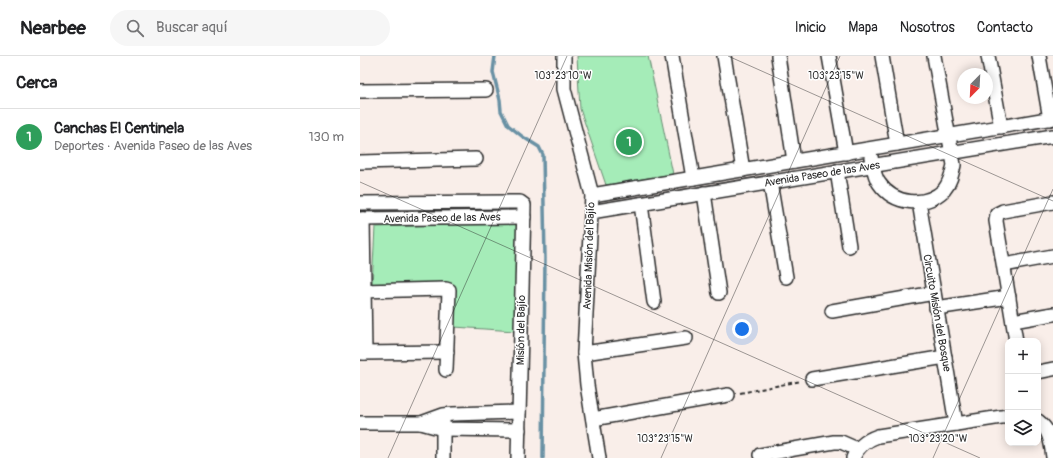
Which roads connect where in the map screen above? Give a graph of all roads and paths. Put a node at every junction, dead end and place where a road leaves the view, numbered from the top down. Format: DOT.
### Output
graph roads {
  1 [pos="564,56"];
  2 [pos="672,56"];
  3 [pos="724,56"];
  4 [pos="778,56"];
  5 [pos="829,56"];
  6 [pos="882,56"];
  7 [pos="934,56"];
  8 [pos="988,56"];
  9 [pos="1039,56"];
  10 [pos="486,90"];
  11 [pos="360,91"];
  12 [pos="1052,118"];
  13 [pos="1001,127"];
  14 [pos="949,135"];
  15 [pos="1053,136"];
  16 [pos="897,144"];
  17 [pos="870,149"];
  18 [pos="953,152"];
  19 [pos="846,153"];
  20 [pos="476,159"];
  21 [pos="794,161"];
  22 [pos="360,162"];
  23 [pos="873,165"];
  24 [pos="743,170"];
  25 [pos="837,171"];
  26 [pos="693,178"];
  27 [pos="770,182"];
  28 [pos="704,193"];
  29 [pos="592,195"];
  30 [pos="918,202"];
  31 [pos="1053,202"];
  32 [pos="360,203"];
  33 [pos="522,203"];
  34 [pos="640,204"];
  35 [pos="591,212"];
  36 [pos="524,217"];
  37 [pos="361,219"];
  38 [pos="849,246"];
  39 [pos="1053,256"];
  40 [pos="1004,265"];
  41 [pos="786,277"];
  42 [pos="718,289"];
  43 [pos="361,291"];
  44 [pos="934,293"];
  45 [pos="1009,297"];
  46 [pos="654,302"];
  47 [pos="936,308"];
  48 [pos="832,311"];
  49 [pos="1053,314"];
  50 [pos="1013,321"];
  51 [pos="686,338"];
  52 [pos="1016,338"];
  53 [pos="447,352"];
  54 [pos="362,353"];
  55 [pos="584,353"];
  56 [pos="945,357"];
  57 [pos="446,370"];
  58 [pos="1053,370"];
  59 [pos="1041,372"];
  60 [pos="812,379"];
  61 [pos="728,395"];
  62 [pos="519,412"];
  63 [pos="443,415"];
  64 [pos="1005,416"];
  65 [pos="593,420"];
  66 [pos="360,423"];
  67 [pos="421,423"];
  68 [pos="956,424"];
  69 [pos="1041,424"];
  70 [pos="443,429"];
  71 [pos="519,430"];
  72 [pos="1051,435"];
  73 [pos="855,454"];
  74 [pos="760,455"];
  75 [pos="1053,457"];
  76 [pos="443,458"];
  77 [pos="518,458"];
  78 [pos="599,458"];
  1 -- 29 [label="street, Avenida Misión del Bajío"];
  2 -- 26 [label="street"];
  3 -- 24 [label="street"];
  4 -- 21 [label="street"];
  5 -- 19 [label="street"];
  6 -- 16 [label="street"];
  7 -- 14 [label="street"];
  8 -- 13 [label="street"];
  9 -- 12 [label="street"];
  10 -- 11 [label="street"];
  12 -- 13 [label="street, Avenida Paseo de las Aves"];
  13 -- 14 [label="street, Avenida Paseo de las Aves"];
  14 -- 16 [label="street, Avenida Paseo de las Aves"];
  14 -- 18 [label="street"];
  15 -- 18 [label="street, Avenida Paseo de las Aves"];
  16 -- 17 [label="street, Avenida Paseo de las Aves"];
  17 -- 19 [label="street, Avenida Paseo de las Aves"];
  17 -- 23 [label="street"];
  18 -- 23 [label="street, Avenida Paseo de las Aves"];
  18 -- 30 [label="street"];
  19 -- 21 [label="street, Avenida Paseo de las Aves"];
  20 -- 22 [label="street"];
  21 -- 24 [label="street, Avenida Paseo de las Aves"];
  23 -- 25 [label="street, Avenida Paseo de las Aves"];
  23 -- 30 [label="street"];
  24 -- 26 [label="street, Avenida Paseo de las Aves"];
  25 -- 27 [label="street, Avenida Paseo de las Aves"];
  25 -- 38 [label="street"];
  26 -- 29 [label="street, Avenida Paseo de las Aves"];
  27 -- 28 [label="street, Avenida Paseo de las Aves"];
  27 -- 41 [label="street"];
  28 -- 34 [label="street, Avenida Paseo de las Aves"];
  28 -- 42 [label="street"];
  29 -- 35 [label="street, Avenida Misión del Bajío"];
  30 -- 44 [label="street, Circuito Misión del Bosque"];
  31 -- 40 [label="street"];
  32 -- 33 [label="street, Avenida Paseo de las Aves"];
  33 -- 36 [label="street, Misión del Bajío"];
  34 -- 35 [label="street, Avenida Paseo de las Aves"];
  34 -- 46 [label="street"];
  35 -- 55 [label="street, Avenida Misión del Bajío"];
  36 -- 37 [label="street, Avenida Paseo de las Aves"];
  36 -- 62 [label="street, Misión del Bajío"];
  37 -- 43 [label="street"];
  39 -- 40 [label="street"];
  40 -- 45 [label="street"];
  43 -- 53 [label="street"];
  43 -- 54 [label="street"];
  44 -- 47 [label="street, Circuito Misión del Bosque"];
  44 -- 48 [label="street"];
  45 -- 47 [label="street"];
  45 -- 50 [label="street"];
  47 -- 56 [label="street, Circuito Misión del Bosque"];
  49 -- 50 [label="street"];
  50 -- 52 [label="street"];
  51 -- 55 [label="street"];
  53 -- 54 [label="street"];
  53 -- 57 [label="street"];
  55 -- 65 [label="street, Avenida Misión del Bajío"];
  56 -- 60 [label="street"];
  56 -- 68 [label="street, Circuito Misión del Bosque"];
  58 -- 59 [label="street"];
  60 -- 61 [label="path"];
  61 -- 65 [label="street"];
  62 -- 63 [label="street"];
  62 -- 71 [label="street, Misión del Bajío"];
  63 -- 67 [label="street"];
  63 -- 70 [label="street"];
  64 -- 68 [label="street"];
  65 -- 78 [label="street, Avenida Misión del Bajío"];
  66 -- 67 [label="street"];
  67 -- 70 [label="street"];
  68 -- 73 [label="street"];
  69 -- 72 [label="street"];
  70 -- 71 [label="street"];
  70 -- 76 [label="street"];
  71 -- 77 [label="street, Misión del Bajío"];
  72 -- 75 [label="street"];
  73 -- 74 [label="street"];
}
